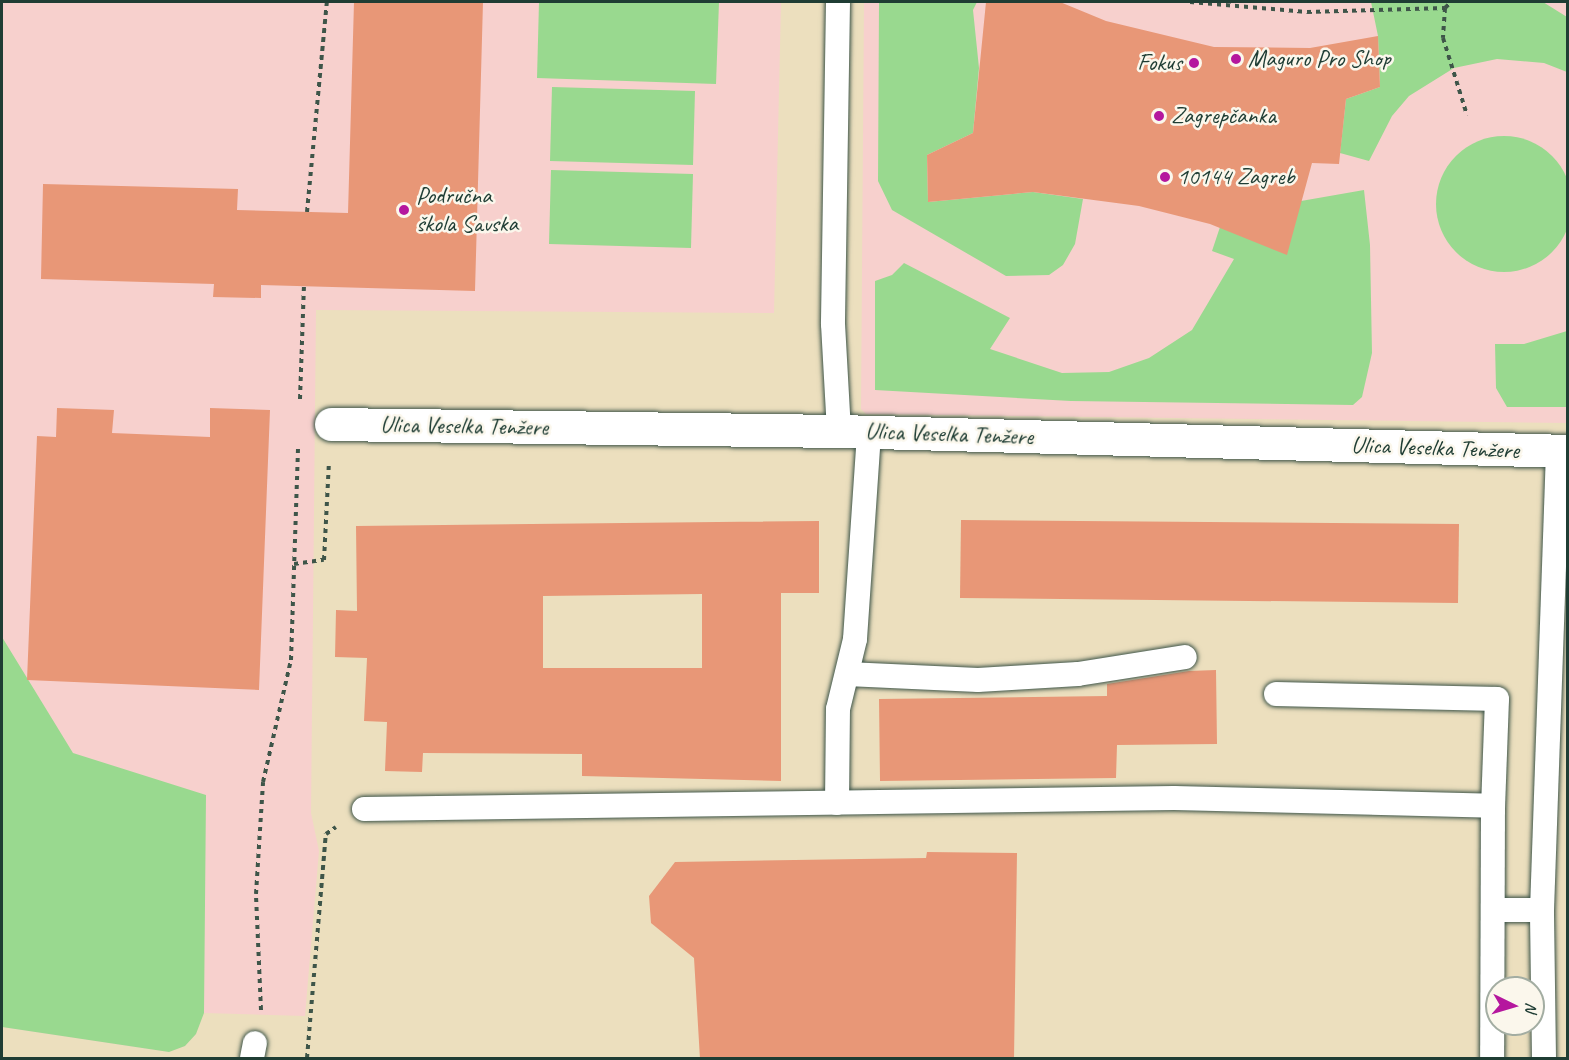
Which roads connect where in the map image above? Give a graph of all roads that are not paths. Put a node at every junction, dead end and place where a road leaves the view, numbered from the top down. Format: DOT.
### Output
graph roads {
  1 [pos="838,2"];
  2 [pos="331,424"];
  3 [pos="854,431"];
  4 [pos="1563,451"];
  5 [pos="1185,657"];
  6 [pos="847,674"];
  7 [pos="1276,694"];
  8 [pos="837,803"];
  9 [pos="1493,806"];
  10 [pos="364,809"];
  11 [pos="1494,910"];
  12 [pos="1542,910"];
  13 [pos="1492,1059"];
  14 [pos="1544,1059"];
  1 -- 3 [label="lane"];
  2 -- 3 [label="street, Ulica Veselka Tenžere"];
  3 -- 4 [label="street, Ulica Veselka Tenžere"];
  3 -- 6 [label="lane"];
  4 -- 12 [label="lane"];
  5 -- 6 [label="lane"];
  6 -- 8 [label="lane"];
  7 -- 9 [label="lane"];
  8 -- 9 [label="lane"];
  8 -- 10 [label="lane"];
  9 -- 11 [label="lane"];
  11 -- 12 [label="lane"];
  11 -- 13 [label="lane"];
  12 -- 14 [label="lane"];
}
